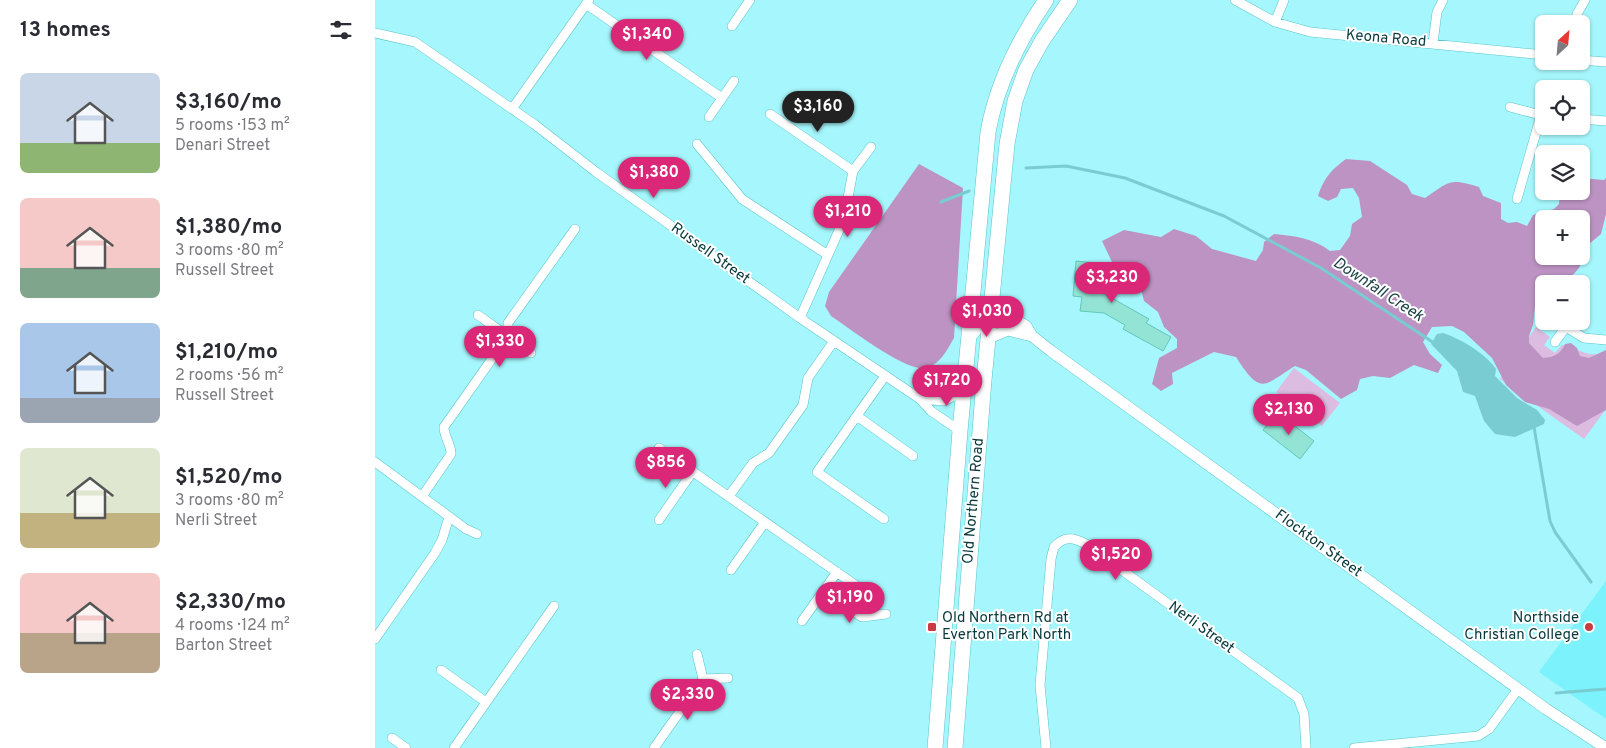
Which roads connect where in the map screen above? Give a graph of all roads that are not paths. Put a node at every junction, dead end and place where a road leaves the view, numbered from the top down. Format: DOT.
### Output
graph roads {
  1 [pos="750,0"];
  2 [pos="1046,0"];
  3 [pos="1070,0"];
  4 [pos="1235,0"];
  5 [pos="1284,0"];
  6 [pos="1443,0"];
  7 [pos="1585,0"];
  8 [pos="587,2"];
  9 [pos="1577,15"];
  10 [pos="1275,22"];
  11 [pos="732,26"];
  12 [pos="375,33"];
  13 [pos="1433,43"];
  14 [pos="1535,55"];
  15 [pos="1590,61"];
  16 [pos="1606,62"];
  17 [pos="734,81"];
  18 [pos="722,98"];
  19 [pos="1510,106"];
  20 [pos="512,109"];
  21 [pos="769,114"];
  22 [pos="1535,114"];
  23 [pos="709,117"];
  24 [pos="1590,120"];
  25 [pos="1606,121"];
  26 [pos="1537,135"];
  27 [pos="697,144"];
  28 [pos="871,147"];
  29 [pos="853,171"];
  30 [pos="1517,199"];
  31 [pos="575,228"];
  32 [pos="828,255"];
  33 [pos="478,316"];
  34 [pos="800,318"];
  35 [pos="991,318"];
  36 [pos="1560,330"];
  37 [pos="1571,330"];
  38 [pos="507,336"];
  39 [pos="1032,336"];
  40 [pos="989,338"];
  41 [pos="968,340"];
  42 [pos="1606,340"];
  43 [pos="834,341"];
  44 [pos="1555,342"];
  45 [pos="531,353"];
  46 [pos="885,376"];
  47 [pos="964,391"];
  48 [pos="920,399"];
  49 [pos="857,416"];
  50 [pos="960,431"];
  51 [pos="659,448"];
  52 [pos="913,456"];
  53 [pos="375,462"];
  54 [pos="693,471"];
  55 [pos="423,495"];
  56 [pos="729,496"];
  57 [pos="449,517"];
  58 [pos="883,519"];
  59 [pos="659,520"];
  60 [pos="765,522"];
  61 [pos="477,534"];
  62 [pos="731,570"];
  63 [pos="837,572"];
  64 [pos="861,589"];
  65 [pos="823,591"];
  66 [pos="554,606"];
  67 [pos="887,614"];
  68 [pos="802,621"];
  69 [pos="378,629"];
  70 [pos="375,639"];
  71 [pos="697,654"];
  72 [pos="441,670"];
  73 [pos="729,678"];
  74 [pos="703,679"];
  75 [pos="1518,689"];
  76 [pos="486,702"];
  77 [pos="392,738"];
  78 [pos="1428,744"];
  79 [pos="952,745"];
  80 [pos="406,748"];
  81 [pos="454,748"];
  82 [pos="654,748"];
  83 [pos="935,748"];
  84 [pos="1046,748"];
  85 [pos="1306,748"];
  86 [pos="1354,748"];
  87 [pos="1606,748"];
  1 -- 11 [label="street"];
  2 -- 41 [label="highway, Old Northern Road"];
  3 -- 35 [label="highway, Old Northern Road"];
  4 -- 10 [label="street, Keona Road"];
  5 -- 10 [label="street"];
  6 -- 13 [label="street"];
  7 -- 9 [label="street"];
  8 -- 18 [label="street"];
  8 -- 20 [label="street"];
  10 -- 13 [label="street, Keona Road"];
  12 -- 20 [label="street, Russell Street"];
  13 -- 14 [label="street, Keona Road"];
  15 -- 16 [label="street"];
  17 -- 18 [label="street"];
  18 -- 23 [label="street"];
  19 -- 22 [label="street"];
  20 -- 34 [label="street, Russell Street"];
  21 -- 29 [label="street"];
  24 -- 25 [label="street"];
  26 -- 30 [label="street"];
  27 -- 32 [label="street"];
  28 -- 29 [label="street"];
  29 -- 32 [label="street"];
  31 -- 38 [label="street"];
  32 -- 34 [label="street"];
  33 -- 38 [label="street"];
  34 -- 43 [label="street, Russell Street"];
  35 -- 39 [label="street, Flockton Street"];
  35 -- 40 [label="highway, Old Northern Road"];
  35 -- 41 [label="street"];
  36 -- 44 [label="street"];
  37 -- 42 [label="street"];
  38 -- 45 [label="street"];
  38 -- 55 [label="street"];
  39 -- 40 [label="street, Flockton Street"];
  39 -- 75 [label="street, Flockton Street"];
  40 -- 79 [label="highway, Old Northern Road"];
  41 -- 47 [label="highway, Old Northern Road"];
  43 -- 46 [label="street, Russell Street"];
  43 -- 56 [label="street"];
  46 -- 48 [label="street, Russell Street"];
  46 -- 49 [label="street"];
  47 -- 48 [label="street"];
  47 -- 50 [label="highway, Old Northern Road"];
  48 -- 50 [label="street, Russell Street"];
  49 -- 52 [label="street"];
  49 -- 58 [label="street"];
  50 -- 83 [label="highway, Old Northern Road"];
  51 -- 54 [label="street"];
  53 -- 55 [label="street"];
  54 -- 56 [label="street"];
  54 -- 59 [label="street"];
  55 -- 57 [label="street"];
  56 -- 60 [label="street"];
  57 -- 61 [label="street"];
  57 -- 69 [label="street"];
  60 -- 62 [label="street"];
  60 -- 63 [label="street"];
  63 -- 64 [label="street"];
  63 -- 65 [label="street"];
  65 -- 67 [label="street"];
  65 -- 68 [label="street"];
  66 -- 76 [label="street"];
  69 -- 70 [label="street"];
  71 -- 74 [label="street"];
  72 -- 76 [label="street"];
  73 -- 74 [label="street"];
  74 -- 82 [label="street"];
  75 -- 78 [label="street"];
  75 -- 87 [label="street, Flockton Street"];
  76 -- 81 [label="street"];
  77 -- 80 [label="street"];
  78 -- 86 [label="street"];
  84 -- 85 [label="street, Nerli Street"];
}
